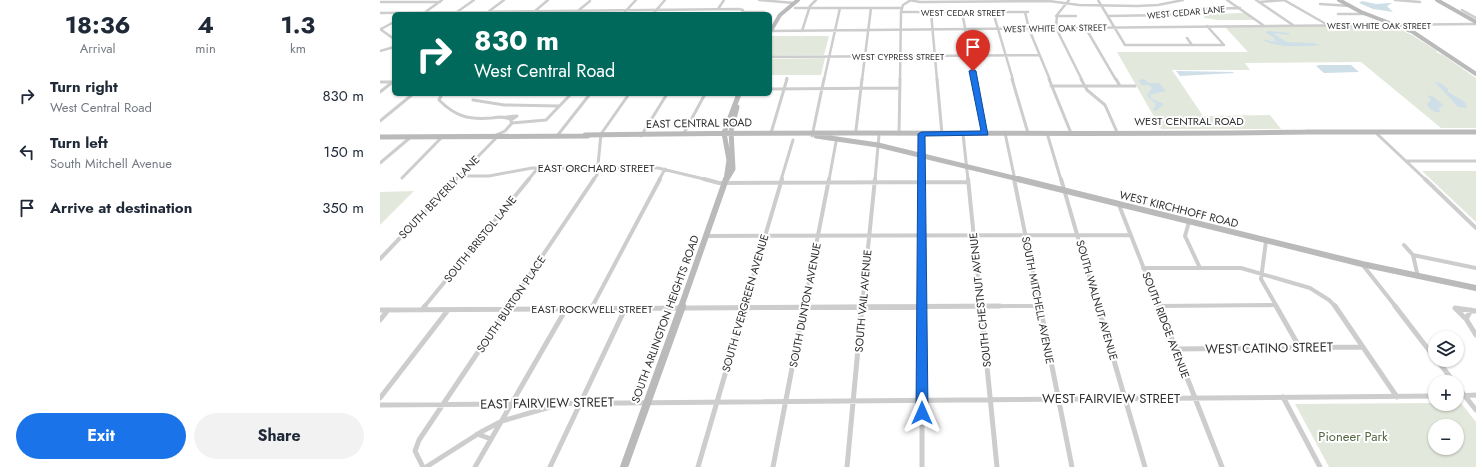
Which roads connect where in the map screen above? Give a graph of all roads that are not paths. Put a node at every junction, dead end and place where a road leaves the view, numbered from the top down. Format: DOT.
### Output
graph roads {
  1 [pos="474,0"];
  2 [pos="504,0"];
  3 [pos="548,0"];
  4 [pos="590,0"];
  5 [pos="636,0"];
  6 [pos="665,0"];
  7 [pos="724,0"];
  8 [pos="759,0"];
  9 [pos="798,0"];
  10 [pos="816,0"];
  11 [pos="911,0"];
  12 [pos="1070,0"];
  13 [pos="1098,0"];
  14 [pos="1182,0"];
  15 [pos="1227,0"];
  16 [pos="1256,0"];
  17 [pos="1285,0"];
  18 [pos="1339,0"];
  19 [pos="1396,0"];
  20 [pos="1437,0"];
  21 [pos="441,1"];
  22 [pos="951,1"];
  23 [pos="380,2"];
  24 [pos="1259,2"];
  25 [pos="1420,2"];
  26 [pos="1065,4"];
  27 [pos="1320,4"];
  28 [pos="793,6"];
  29 [pos="1102,6"];
  30 [pos="1350,6"];
  31 [pos="810,8"];
  32 [pos="840,8"];
  33 [pos="871,8"];
  34 [pos="901,8"];
  35 [pos="1240,8"];
  36 [pos="718,9"];
  37 [pos="627,10"];
  38 [pos="656,10"];
  39 [pos="1462,10"];
  40 [pos="534,11"];
  41 [pos="565,11"];
  42 [pos="579,11"];
  43 [pos="596,11"];
  44 [pos="425,12"];
  45 [pos="456,12"];
  46 [pos="488,12"];
  47 [pos="742,12"];
  48 [pos="764,12"];
  49 [pos="901,12"];
  50 [pos="931,12"];
  51 [pos="962,12"];
  52 [pos="993,12"];
  53 [pos="380,13"];
  54 [pos="392,13"];
  55 [pos="1338,14"];
  56 [pos="1366,14"];
  57 [pos="1056,16"];
  58 [pos="1076,16"];
  59 [pos="1108,16"];
  60 [pos="1476,18"];
  61 [pos="392,23"];
  62 [pos="1476,23"];
  63 [pos="1327,24"];
  64 [pos="1395,24"];
  65 [pos="1264,25"];
  66 [pos="1294,25"];
  67 [pos="1207,26"];
  68 [pos="1085,27"];
  69 [pos="1115,27"];
  70 [pos="772,28"];
  71 [pos="1056,28"];
  72 [pos="381,29"];
  73 [pos="1029,29"];
  74 [pos="835,30"];
  75 [pos="868,30"];
  76 [pos="901,30"];
  77 [pos="932,30"];
  78 [pos="964,30"];
  79 [pos="997,30"];
  80 [pos="772,31"];
  81 [pos="802,31"];
  82 [pos="392,36"];
  83 [pos="1187,38"];
  84 [pos="1154,39"];
  85 [pos="1158,45"];
  86 [pos="1192,45"];
  87 [pos="392,48"];
  88 [pos="380,51"];
  89 [pos="1004,55"];
  90 [pos="1039,55"];
  91 [pos="900,56"];
  92 [pos="934,56"];
  93 [pos="970,56"];
  94 [pos="829,57"];
  95 [pos="864,57"];
  96 [pos="772,58"];
  97 [pos="1476,74"];
  98 [pos="786,78"];
  99 [pos="380,82"];
  100 [pos="392,82"];
  101 [pos="392,83"];
  102 [pos="1051,86"];
  103 [pos="1085,86"];
  104 [pos="1120,86"];
  105 [pos="1135,86"];
  106 [pos="822,88"];
  107 [pos="860,88"];
  108 [pos="899,88"];
  109 [pos="772,89"];
  110 [pos="784,89"];
  111 [pos="380,92"];
  112 [pos="411,96"];
  113 [pos="441,96"];
  114 [pos="569,96"];
  115 [pos="588,96"];
  116 [pos="628,96"];
  117 [pos="666,96"];
  118 [pos="704,96"];
  119 [pos="738,96"];
  120 [pos="741,96"];
  121 [pos="473,100"];
  122 [pos="559,106"];
  123 [pos="506,117"];
  124 [pos="380,121"];
  125 [pos="512,121"];
  126 [pos="1375,131"];
  127 [pos="1476,131"];
  128 [pos="857,132"];
  129 [pos="1117,132"];
  130 [pos="1308,132"];
  131 [pos="684,133"];
  132 [pos="770,133"];
  133 [pos="846,133"];
  134 [pos="985,133"];
  135 [pos="1005,133"];
  136 [pos="1028,133"];
  137 [pos="1048,133"];
  138 [pos="1070,133"];
  139 [pos="505,134"];
  140 [pos="724,134"];
  141 [pos="731,134"];
  142 [pos="813,134"];
  143 [pos="899,134"];
  144 [pos="921,134"];
  145 [pos="942,134"];
  146 [pos="963,134"];
  147 [pos="601,135"];
  148 [pos="642,135"];
  149 [pos="879,135"];
  150 [pos="380,136"];
  151 [pos="412,136"];
  152 [pos="444,136"];
  153 [pos="496,136"];
  154 [pos="557,136"];
  155 [pos="793,140"];
  156 [pos="836,142"];
  157 [pos="878,145"];
  158 [pos="921,155"];
  159 [pos="1406,161"];
  160 [pos="1476,161"];
  161 [pos="380,163"];
  162 [pos="967,167"];
  163 [pos="538,168"];
  164 [pos="599,168"];
  165 [pos="665,169"];
  166 [pos="459,176"];
  167 [pos="402,178"];
  168 [pos="1015,179"];
  169 [pos="727,181"];
  170 [pos="922,182"];
  171 [pos="968,182"];
  172 [pos="780,183"];
  173 [pos="828,183"];
  174 [pos="874,183"];
  175 [pos="1066,191"];
  176 [pos="1119,205"];
  177 [pos="1189,222"];
  178 [pos="1476,228"];
  179 [pos="1130,234"];
  180 [pos="973,235"];
  181 [pos="1025,235"];
  182 [pos="1078,235"];
  183 [pos="707,236"];
  184 [pos="765,236"];
  185 [pos="818,236"];
  186 [pos="869,236"];
  187 [pos="922,236"];
  188 [pos="1266,241"];
  189 [pos="1404,245"];
  190 [pos="1413,255"];
  191 [pos="380,259"];
  192 [pos="1362,264"];
  193 [pos="1143,268"];
  194 [pos="1200,268"];
  195 [pos="1476,268"];
  196 [pos="1261,273"];
  197 [pos="1418,277"];
  198 [pos="1476,288"];
  199 [pos="1276,305"];
  200 [pos="922,306"];
  201 [pos="981,306"];
  202 [pos="1038,306"];
  203 [pos="1159,306"];
  204 [pos="864,307"];
  205 [pos="681,308"];
  206 [pos="744,308"];
  207 [pos="804,308"];
  208 [pos="566,309"];
  209 [pos="591,309"];
  210 [pos="625,309"];
  211 [pos="380,310"];
  212 [pos="388,310"];
  213 [pos="422,310"];
  214 [pos="448,310"];
  215 [pos="507,310"];
  216 [pos="1474,311"];
  217 [pos="380,320"];
  218 [pos="1467,320"];
  219 [pos="1476,335"];
  220 [pos="1363,347"];
  221 [pos="1300,348"];
  222 [pos="1175,349"];
  223 [pos="1428,349"];
  224 [pos="1442,367"];
  225 [pos="1449,375"];
  226 [pos="1397,396"];
  227 [pos="1428,396"];
  228 [pos="1464,396"];
  229 [pos="1476,396"];
  230 [pos="1283,397"];
  231 [pos="380,398"];
  232 [pos="1058,398"];
  233 [pos="1125,398"];
  234 [pos="1194,398"];
  235 [pos="922,399"];
  236 [pos="990,399"];
  237 [pos="854,400"];
  238 [pos="716,401"];
  239 [pos="786,401"];
  240 [pos="647,402"];
  241 [pos="565,403"];
  242 [pos="581,403"];
  243 [pos="444,404"];
  244 [pos="512,404"];
  245 [pos="380,405"];
  246 [pos="1476,410"];
  247 [pos="502,421"];
  248 [pos="477,434"];
  249 [pos="491,439"];
  250 [pos="422,467"];
  251 [pos="426,467"];
  252 [pos="475,467"];
  253 [pos="550,467"];
  254 [pos="624,467"];
  255 [pos="698,467"];
  256 [pos="773,467"];
  257 [pos="847,467"];
  258 [pos="922,467"];
  259 [pos="997,467"];
  260 [pos="1072,467"];
  261 [pos="1145,467"];
  262 [pos="1222,467"];
  263 [pos="1320,467"];
  1 -- 45 [label="street"];
  2 -- 46 [label="street"];
  3 -- 40 [label="street"];
  4 -- 42 [label="street"];
  5 -- 37 [label="street"];
  6 -- 38 [label="street"];
  7 -- 36 [label="street"];
  8 -- 28 [label="street"];
  9 -- 28 [label="main road"];
  10 -- 31 [label="street"];
  11 -- 22 [label="street"];
  11 -- 34 [label="street"];
  12 -- 26 [label="street"];
  13 -- 29 [label="street"];
  14 -- 29 [label="street"];
  15 -- 35 [label="street"];
  16 -- 24 [label="street"];
  17 -- 24 [label="street"];
  17 -- 63 [label="street"];
  18 -- 30 [label="main road"];
  19 -- 25 [label="street"];
  20 -- 62 [label="main road"];
  21 -- 23 [label="street"];
  21 -- 44 [label="street"];
  22 -- 26 [label="street"];
  24 -- 66 [label="street"];
  26 -- 29 [label="street"];
  26 -- 57 [label="street"];
  27 -- 30 [label="street"];
  28 -- 31 [label="street"];
  28 -- 70 [label="main road"];
  29 -- 59 [label="street"];
  30 -- 56 [label="main road"];
  31 -- 32 [label="street"];
  31 -- 81 [label="street"];
  32 -- 33 [label="street"];
  32 -- 74 [label="street"];
  33 -- 34 [label="street"];
  33 -- 75 [label="street"];
  34 -- 49 [label="street"];
  35 -- 59 [label="street, WEST CEDAR LANE"];
  35 -- 65 [label="street"];
  36 -- 38 [label="street"];
  36 -- 47 [label="street"];
  37 -- 38 [label="street"];
  37 -- 43 [label="street"];
  39 -- 60 [label="street"];
  40 -- 41 [label="street"];
  40 -- 46 [label="street"];
  41 -- 42 [label="street"];
  42 -- 43 [label="street"];
  47 -- 48 [label="street"];
  49 -- 50 [label="street, WEST CEDAR STREET"];
  49 -- 76 [label="street"];
  50 -- 51 [label="street, WEST CEDAR STREET"];
  50 -- 77 [label="street"];
  51 -- 52 [label="street, WEST CEDAR STREET"];
  51 -- 78 [label="street"];
  52 -- 73 [label="street, WEST CEDAR STREET"];
  52 -- 79 [label="street"];
  53 -- 54 [label="street"];
  55 -- 56 [label="street"];
  56 -- 64 [label="main road"];
  57 -- 58 [label="street"];
  57 -- 71 [label="street"];
  59 -- 69 [label="street"];
  61 -- 72 [label="street"];
  62 -- 64 [label="street, WEST WHITE OAK STREET"];
  63 -- 64 [label="street, WEST WHITE OAK STREET"];
  63 -- 66 [label="street, WEST WHITE OAK STREET"];
  64 -- 97 [label="main road"];
  65 -- 66 [label="street, WEST WHITE OAK STREET"];
  65 -- 67 [label="street, WEST WHITE OAK STREET"];
  67 -- 69 [label="street, WEST WHITE OAK STREET"];
  67 -- 86 [label="street"];
  68 -- 69 [label="street, WEST WHITE OAK STREET"];
  68 -- 71 [label="street, WEST WHITE OAK STREET"];
  68 -- 104 [label="street"];
  69 -- 85 [label="street"];
  71 -- 73 [label="street, WEST WHITE OAK STREET"];
  71 -- 103 [label="street"];
  72 -- 82 [label="street"];
  73 -- 79 [label="street, WEST WHITE OAK STREET"];
  73 -- 90 [label="street"];
  74 -- 75 [label="street, WEST WHITE OAK STREET"];
  74 -- 81 [label="street, WEST WHITE OAK STREET"];
  74 -- 94 [label="street"];
  75 -- 76 [label="street, WEST WHITE OAK STREET"];
  75 -- 95 [label="street"];
  76 -- 77 [label="street, WEST WHITE OAK STREET"];
  76 -- 91 [label="street"];
  77 -- 78 [label="street, WEST WHITE OAK STREET"];
  77 -- 92 [label="street"];
  78 -- 79 [label="street, WEST WHITE OAK STREET"];
  78 -- 93 [label="street"];
  79 -- 89 [label="street"];
  80 -- 81 [label="street, WEST WHITE OAK STREET"];
  83 -- 86 [label="street"];
  84 -- 85 [label="street"];
  85 -- 86 [label="street"];
  87 -- 88 [label="street"];
  89 -- 90 [label="street, WEST CYPRESS STREET"];
  89 -- 93 [label="street, WEST CYPRESS STREET"];
  89 -- 136 [label="street"];
  90 -- 102 [label="street"];
  91 -- 92 [label="street, WEST CYPRESS STREET"];
  91 -- 95 [label="street, WEST CYPRESS STREET"];
  91 -- 108 [label="street"];
  92 -- 93 [label="street, WEST CYPRESS STREET"];
  92 -- 145 [label="street"];
  93 -- 134 [label="street"];
  94 -- 95 [label="street, WEST CYPRESS STREET"];
  94 -- 96 [label="street, WEST CYPRESS STREET"];
  94 -- 106 [label="street"];
  95 -- 107 [label="street"];
  98 -- 110 [label="street"];
  99 -- 100 [label="street"];
  101 -- 111 [label="street"];
  102 -- 103 [label="street"];
  102 -- 138 [label="street"];
  103 -- 104 [label="street"];
  103 -- 129 [label="street"];
  104 -- 105 [label="street"];
  106 -- 107 [label="street"];
  106 -- 110 [label="street"];
  106 -- 142 [label="street"];
  107 -- 108 [label="street"];
  107 -- 128 [label="street"];
  108 -- 143 [label="street"];
  109 -- 110 [label="street"];
  110 -- 132 [label="street"];
  112 -- 124 [label="street"];
  113 -- 123 [label="street"];
  114 -- 122 [label="street"];
  115 -- 154 [label="street"];
  116 -- 147 [label="street"];
  117 -- 148 [label="street"];
  118 -- 131 [label="street"];
  119 -- 140 [label="main road"];
  120 -- 141 [label="main road, SOUTH ARLINGTON HEIGHTS ROAD"];
  121 -- 122 [label="street"];
  122 -- 125 [label="street"];
  123 -- 125 [label="street"];
  123 -- 125 [label="street"];
  125 -- 139 [label="street"];
  126 -- 127 [label="main road, WEST CENTRAL ROAD"];
  126 -- 130 [label="main road, WEST CENTRAL ROAD"];
  126 -- 159 [label="street"];
  128 -- 133 [label="main road, WEST KIRCHHOFF ROAD"];
  128 -- 142 [label="main road, WEST CENTRAL ROAD"];
  128 -- 149 [label="main road, WEST CENTRAL ROAD"];
  128 -- 157 [label="main road, WEST KIRCHHOFF ROAD"];
  129 -- 130 [label="main road, WEST CENTRAL ROAD"];
  129 -- 138 [label="main road, WEST CENTRAL ROAD"];
  130 -- 138 [label="main road, WEST CENTRAL ROAD"];
  131 -- 140 [label="main road, EAST CENTRAL ROAD"];
  131 -- 148 [label="main road, EAST CENTRAL ROAD"];
  132 -- 141 [label="main road, EAST CENTRAL ROAD"];
  132 -- 142 [label="main road, EAST CENTRAL ROAD"];
  133 -- 142 [label="main road, WEST CENTRAL ROAD"];
  133 -- 143 [label="main road, WEST CENTRAL ROAD"];
  134 -- 135 [label="main road, WEST CENTRAL ROAD"];
  134 -- 146 [label="main road, WEST CENTRAL ROAD"];
  135 -- 136 [label="main road, WEST CENTRAL ROAD"];
  135 -- 168 [label="street, SOUTH MITCHELL AVENUE"];
  136 -- 137 [label="main road, WEST CENTRAL ROAD"];
  137 -- 138 [label="main road, WEST CENTRAL ROAD"];
  137 -- 175 [label="street, SOUTH WALNUT AVENUE"];
  139 -- 153 [label="main road, EAST CENTRAL ROAD"];
  139 -- 154 [label="main road, EAST CENTRAL ROAD"];
  140 -- 141 [label="main road, EAST CENTRAL ROAD"];
  140 -- 148 [label="main road, EAST CENTRAL ROAD"];
  140 -- 169 [label="main road, SOUTH ARLINGTON HEIGHTS ROAD"];
  141 -- 142 [label="main road, EAST CENTRAL ROAD"];
  141 -- 169 [label="main road, SOUTH ARLINGTON HEIGHTS ROAD"];
  142 -- 157 [label="main road, WEST KIRCHHOFF ROAD"];
  143 -- 144 [label="main road, WEST CENTRAL ROAD"];
  143 -- 149 [label="main road, WEST CENTRAL ROAD"];
  144 -- 145 [label="main road, WEST CENTRAL ROAD"];
  144 -- 158 [label="street"];
  145 -- 146 [label="main road, WEST CENTRAL ROAD"];
  146 -- 162 [label="street, SOUTH CHESTNUT AVENUE"];
  147 -- 148 [label="main road, EAST CENTRAL ROAD"];
  147 -- 154 [label="main road, EAST CENTRAL ROAD"];
  147 -- 164 [label="street, SOUTH BURTON PLACE"];
  149 -- 157 [label="street, SOUTH VAIL AVENUE"];
  150 -- 151 [label="main road, EAST CENTRAL ROAD"];
  151 -- 152 [label="main road, EAST CENTRAL ROAD"];
  151 -- 161 [label="street"];
  152 -- 153 [label="main road, EAST CENTRAL ROAD"];
  152 -- 167 [label="street"];
  153 -- 166 [label="street, SOUTH BEVERLY LANE"];
  155 -- 172 [label="street, SOUTH EVERGREEN AVENUE"];
  156 -- 173 [label="street, SOUTH DUNTON AVENUE"];
  157 -- 158 [label="main road, WEST KIRCHHOFF ROAD"];
  157 -- 174 [label="street, SOUTH VAIL AVENUE"];
  158 -- 162 [label="main road, WEST KIRCHHOFF ROAD"];
  158 -- 170 [label="street"];
  159 -- 160 [label="street"];
  159 -- 178 [label="street"];
  162 -- 168 [label="main road, WEST KIRCHHOFF ROAD"];
  162 -- 171 [label="street, SOUTH CHESTNUT AVENUE"];
  163 -- 164 [label="street, EAST ORCHARD STREET"];
  163 -- 166 [label="street, EAST ORCHARD STREET"];
  163 -- 213 [label="street, SOUTH BRISTOL LANE"];
  164 -- 165 [label="street, EAST ORCHARD STREET"];
  164 -- 215 [label="street, SOUTH BURTON PLACE"];
  165 -- 169 [label="street, EAST ORCHARD STREET"];
  165 -- 209 [label="street"];
  166 -- 191 [label="street, SOUTH BEVERLY LANE"];
  168 -- 175 [label="main road, WEST KIRCHHOFF ROAD"];
  168 -- 181 [label="street, SOUTH MITCHELL AVENUE"];
  169 -- 172 [label="street, EAST ORCHARD STREET"];
  169 -- 183 [label="main road, SOUTH ARLINGTON HEIGHTS ROAD"];
  170 -- 171 [label="street, EAST ORCHARD STREET"];
  170 -- 174 [label="street, EAST ORCHARD STREET"];
  170 -- 187 [label="street"];
  171 -- 180 [label="street, SOUTH CHESTNUT AVENUE"];
  172 -- 173 [label="street, EAST ORCHARD STREET"];
  172 -- 184 [label="street, SOUTH EVERGREEN AVENUE"];
  173 -- 174 [label="street, EAST ORCHARD STREET"];
  173 -- 185 [label="street, SOUTH DUNTON AVENUE"];
  174 -- 186 [label="street, SOUTH VAIL AVENUE"];
  175 -- 176 [label="main road, WEST KIRCHHOFF ROAD"];
  175 -- 182 [label="street, SOUTH WALNUT AVENUE"];
  176 -- 177 [label="main road, WEST KIRCHHOFF ROAD"];
  176 -- 179 [label="street, SOUTH RIDGE AVENUE"];
  177 -- 188 [label="main road, WEST KIRCHHOFF ROAD"];
  177 -- 194 [label="street"];
  179 -- 182 [label="street"];
  179 -- 193 [label="street, SOUTH RIDGE AVENUE"];
  180 -- 181 [label="street"];
  180 -- 187 [label="street"];
  180 -- 201 [label="street, SOUTH CHESTNUT AVENUE"];
  181 -- 182 [label="street"];
  181 -- 202 [label="street, SOUTH MITCHELL AVENUE"];
  182 -- 233 [label="street, SOUTH WALNUT AVENUE"];
  183 -- 184 [label="street"];
  183 -- 205 [label="main road, SOUTH ARLINGTON HEIGHTS ROAD"];
  184 -- 185 [label="street"];
  184 -- 206 [label="street, SOUTH EVERGREEN AVENUE"];
  185 -- 186 [label="street"];
  185 -- 207 [label="street, SOUTH DUNTON AVENUE"];
  186 -- 187 [label="street"];
  186 -- 204 [label="street, SOUTH VAIL AVENUE"];
  187 -- 200 [label="street"];
  188 -- 192 [label="main road, WEST KIRCHHOFF ROAD"];
  188 -- 196 [label="street"];
  189 -- 190 [label="street"];
  190 -- 195 [label="street"];
  190 -- 197 [label="street"];
  192 -- 197 [label="main road, WEST KIRCHHOFF ROAD"];
  192 -- 223 [label="street"];
  193 -- 194 [label="street"];
  193 -- 203 [label="street, SOUTH RIDGE AVENUE"];
  194 -- 196 [label="street"];
  196 -- 199 [label="street"];
  196 -- 220 [label="street"];
  197 -- 198 [label="main road, WEST KIRCHHOFF ROAD"];
  199 -- 203 [label="street"];
  199 -- 221 [label="street"];
  200 -- 201 [label="street, EAST ROCKWELL STREET"];
  200 -- 204 [label="street, EAST ROCKWELL STREET"];
  200 -- 235 [label="street"];
  201 -- 202 [label="street, EAST ROCKWELL STREET"];
  201 -- 236 [label="street, SOUTH CHESTNUT AVENUE"];
  202 -- 232 [label="street, SOUTH MITCHELL AVENUE"];
  203 -- 222 [label="street, SOUTH RIDGE AVENUE"];
  204 -- 207 [label="street, EAST ROCKWELL STREET"];
  204 -- 237 [label="street, SOUTH VAIL AVENUE"];
  205 -- 206 [label="street, EAST ROCKWELL STREET"];
  205 -- 210 [label="street, EAST ROCKWELL STREET"];
  205 -- 240 [label="main road, SOUTH ARLINGTON HEIGHTS ROAD"];
  206 -- 207 [label="street, EAST ROCKWELL STREET"];
  206 -- 238 [label="street, SOUTH EVERGREEN AVENUE"];
  207 -- 239 [label="street, SOUTH DUNTON AVENUE"];
  208 -- 209 [label="street, EAST ROCKWELL STREET"];
  208 -- 215 [label="street, EAST ROCKWELL STREET"];
  208 -- 244 [label="street"];
  209 -- 210 [label="street, EAST ROCKWELL STREET"];
  210 -- 242 [label="street"];
  211 -- 212 [label="street, EAST ROCKWELL STREET"];
  212 -- 213 [label="street, EAST ROCKWELL STREET"];
  212 -- 217 [label="street"];
  213 -- 214 [label="street, EAST ROCKWELL STREET"];
  214 -- 215 [label="street, EAST ROCKWELL STREET"];
  214 -- 231 [label="street"];
  215 -- 243 [label="street, SOUTH BURTON PLACE"];
  216 -- 218 [label="street"];
  216 -- 218 [label="street"];
  218 -- 219 [label="street"];
  220 -- 221 [label="street, WEST CATINO STREET"];
  220 -- 226 [label="street"];
  221 -- 222 [label="street, WEST CATINO STREET"];
  222 -- 234 [label="street, SOUTH RIDGE AVENUE"];
  224 -- 225 [label="street"];
  226 -- 227 [label="street, WEST FAIRVIEW STREET"];
  226 -- 230 [label="street, WEST FAIRVIEW STREET"];
  228 -- 229 [label="street"];
  228 -- 246 [label="street"];
  230 -- 234 [label="street, WEST FAIRVIEW STREET"];
  230 -- 263 [label="street"];
  232 -- 233 [label="street, WEST FAIRVIEW STREET"];
  232 -- 236 [label="street, WEST FAIRVIEW STREET"];
  232 -- 260 [label="street, SOUTH MITCHELL AVENUE"];
  233 -- 234 [label="street, WEST FAIRVIEW STREET"];
  233 -- 261 [label="street, SOUTH WALNUT AVENUE"];
  234 -- 262 [label="street, SOUTH RIDGE AVENUE"];
  235 -- 236 [label="street, WEST FAIRVIEW STREET"];
  235 -- 237 [label="street, WEST FAIRVIEW STREET"];
  235 -- 258 [label="street"];
  236 -- 259 [label="street, SOUTH CHESTNUT AVENUE"];
  237 -- 239 [label="street, WEST FAIRVIEW STREET"];
  237 -- 257 [label="street, SOUTH VAIL AVENUE"];
  238 -- 239 [label="street, EAST FAIRVIEW STREET"];
  238 -- 240 [label="street, EAST FAIRVIEW STREET"];
  238 -- 255 [label="street, SOUTH EVERGREEN AVENUE"];
  239 -- 256 [label="street, SOUTH DUNTON AVENUE"];
  240 -- 242 [label="street, EAST FAIRVIEW STREET"];
  240 -- 254 [label="main road, SOUTH ARLINGTON HEIGHTS ROAD"];
  241 -- 242 [label="street, EAST FAIRVIEW STREET"];
  241 -- 244 [label="street, EAST FAIRVIEW STREET"];
  241 -- 247 [label="street"];
  242 -- 253 [label="street"];
  243 -- 244 [label="street, EAST FAIRVIEW STREET"];
  243 -- 245 [label="street, EAST FAIRVIEW STREET"];
  243 -- 250 [label="street, SOUTH BURTON PLACE"];
  244 -- 247 [label="street"];
  247 -- 248 [label="street"];
  247 -- 249 [label="street"];
  248 -- 249 [label="street"];
  248 -- 251 [label="street"];
  249 -- 252 [label="street"];
}
